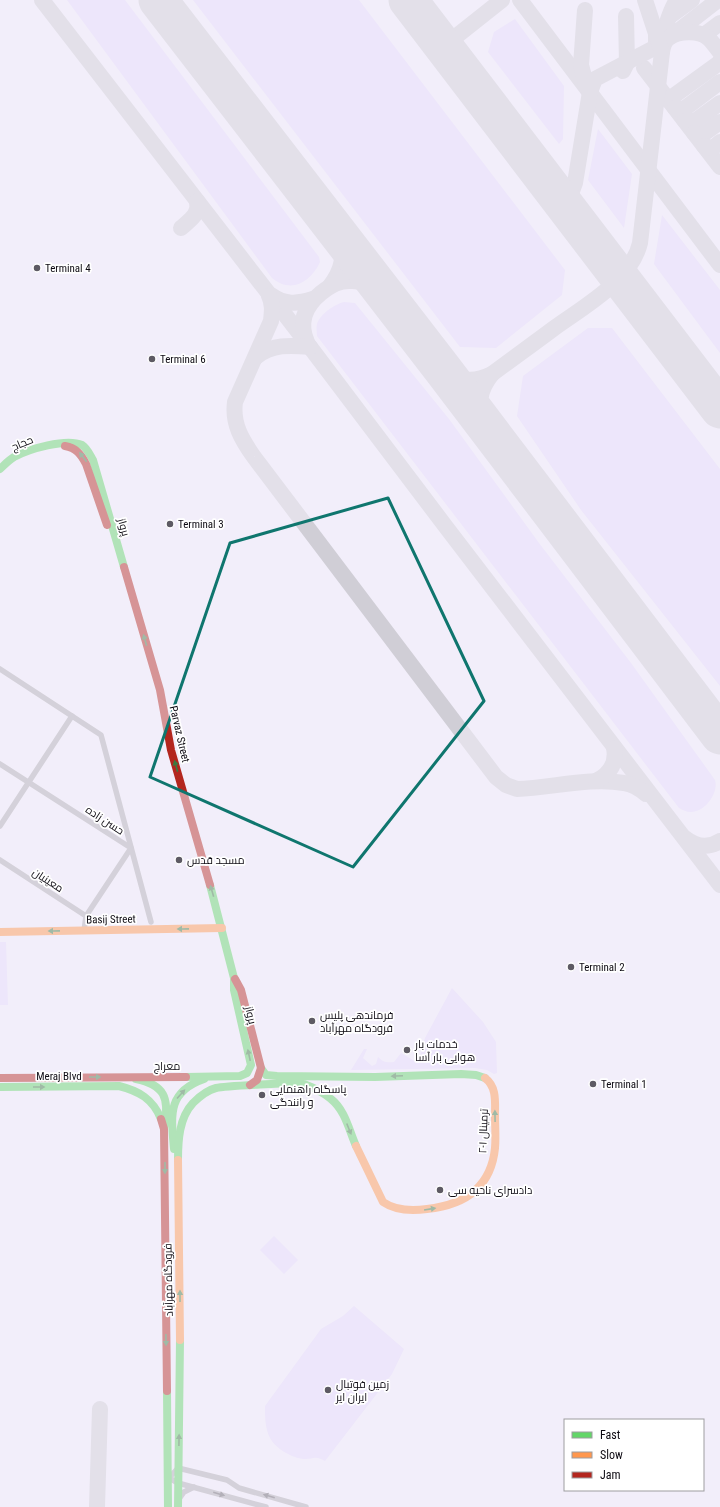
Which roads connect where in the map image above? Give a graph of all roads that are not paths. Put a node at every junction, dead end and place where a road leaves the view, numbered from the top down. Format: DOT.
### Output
graph roads {
  1 [pos="56,444"];
  2 [pos="0,469"];
  3 [pos="117,545"];
  4 [pos="0,669"];
  5 [pos="72,716"];
  6 [pos="0,764"];
  7 [pos="29,782"];
  8 [pos="0,826"];
  9 [pos="131,848"];
  10 [pos="0,860"];
  11 [pos="86,916"];
  12 [pos="151,922"];
  13 [pos="222,928"];
  14 [pos="84,931"];
  15 [pos="0,932"];
  16 [pos="234,978"];
  17 [pos="261,1068"];
  18 [pos="267,1075"];
  19 [pos="119,1077"];
  20 [pos="215,1077"];
  21 [pos="0,1078"];
  22 [pos="303,1080"];
  23 [pos="250,1085"];
  24 [pos="268,1085"];
  25 [pos="119,1086"];
  26 [pos="0,1087"];
  27 [pos="164,1129"];
  28 [pos="178,1186"];
  29 [pos="166,1276"];
  30 [pos="180,1276"];
  31 [pos="178,1468"];
  32 [pos="169,1478"];
  33 [pos="178,1483"];
  34 [pos="194,1487"];
  35 [pos="178,1504"];
  36 [pos="168,1507"];
  37 [pos="266,1507"];
  38 [pos="306,1507"];
  1 -- 2 [label="main road, حجاج"];
  3 -- 1 [label="main road, پرواز, one-way"];
  13 -- 3 [label="main road, Parvaz Street, one-way"];
  4 -- 5 [label="street"];
  5 -- 7 [label="street"];
  5 -- 9 [label="street"];
  6 -- 7 [label="street, حسن زاده"];
  7 -- 8 [label="street"];
  7 -- 9 [label="street, حسن زاده"];
  9 -- 11 [label="street, حسن زاده"];
  9 -- 12 [label="street"];
  10 -- 11 [label="street, معینیان"];
  11 -- 14 [label="street"];
  13 -- 14 [label="main road, Basij Street, one-way"];
  13 -- 16 [label="main road, پرواز"];
  14 -- 15 [label="main road, Basij Street, one-way"];
  16 -- 17 [label="main road"];
  20 -- 16 [label="main road, پرواز, one-way"];
  17 -- 18 [label="main road"];
  17 -- 23 [label="main road"];
  18 -- 22 [label="main road"];
  18 -- 24 [label="main road"];
  19 -- 20 [label="main road, معراج"];
  21 -- 19 [label="main road, Meraj Blvd, one-way"];
  19 -- 27 [label="main road"];
  28 -- 20 [label="main road, one-way"];
  22 -- 22 [label="main road, ترمینال ۱-۲, one-way"];
  22 -- 24 [label="main road"];
  23 -- 24 [label="main road"];
  23 -- 28 [label="main road, فرودگاه مهرآباد"];
  26 -- 25 [label="main road, Meraj Blvd, one-way"];
  25 -- 27 [label="main road, فرودگاه مهرآباد"];
  27 -- 29 [label="main road, فرودگاه مهرآباد, one-way"];
  28 -- 30 [label="main road, فرودگاه مهرآباد"];
  29 -- 30 [label="main road"];
  29 -- 32 [label="main road, فرودگاه مهرآباد, one-way"];
  31 -- 30 [label="main road, فرودگاه مهرآباد, one-way"];
  31 -- 32 [label="street"];
  31 -- 33 [label="main road, فرودگاه مهرآباد"];
  38 -- 31 [label="street, one-way"];
  32 -- 33 [label="street"];
  32 -- 36 [label="main road, فرودگاه مهرآباد"];
  33 -- 34 [label="street"];
  33 -- 35 [label="main road, فرودگاه مهرآباد"];
  34 -- 35 [label="street"];
  34 -- 37 [label="street, one-way"];
}
